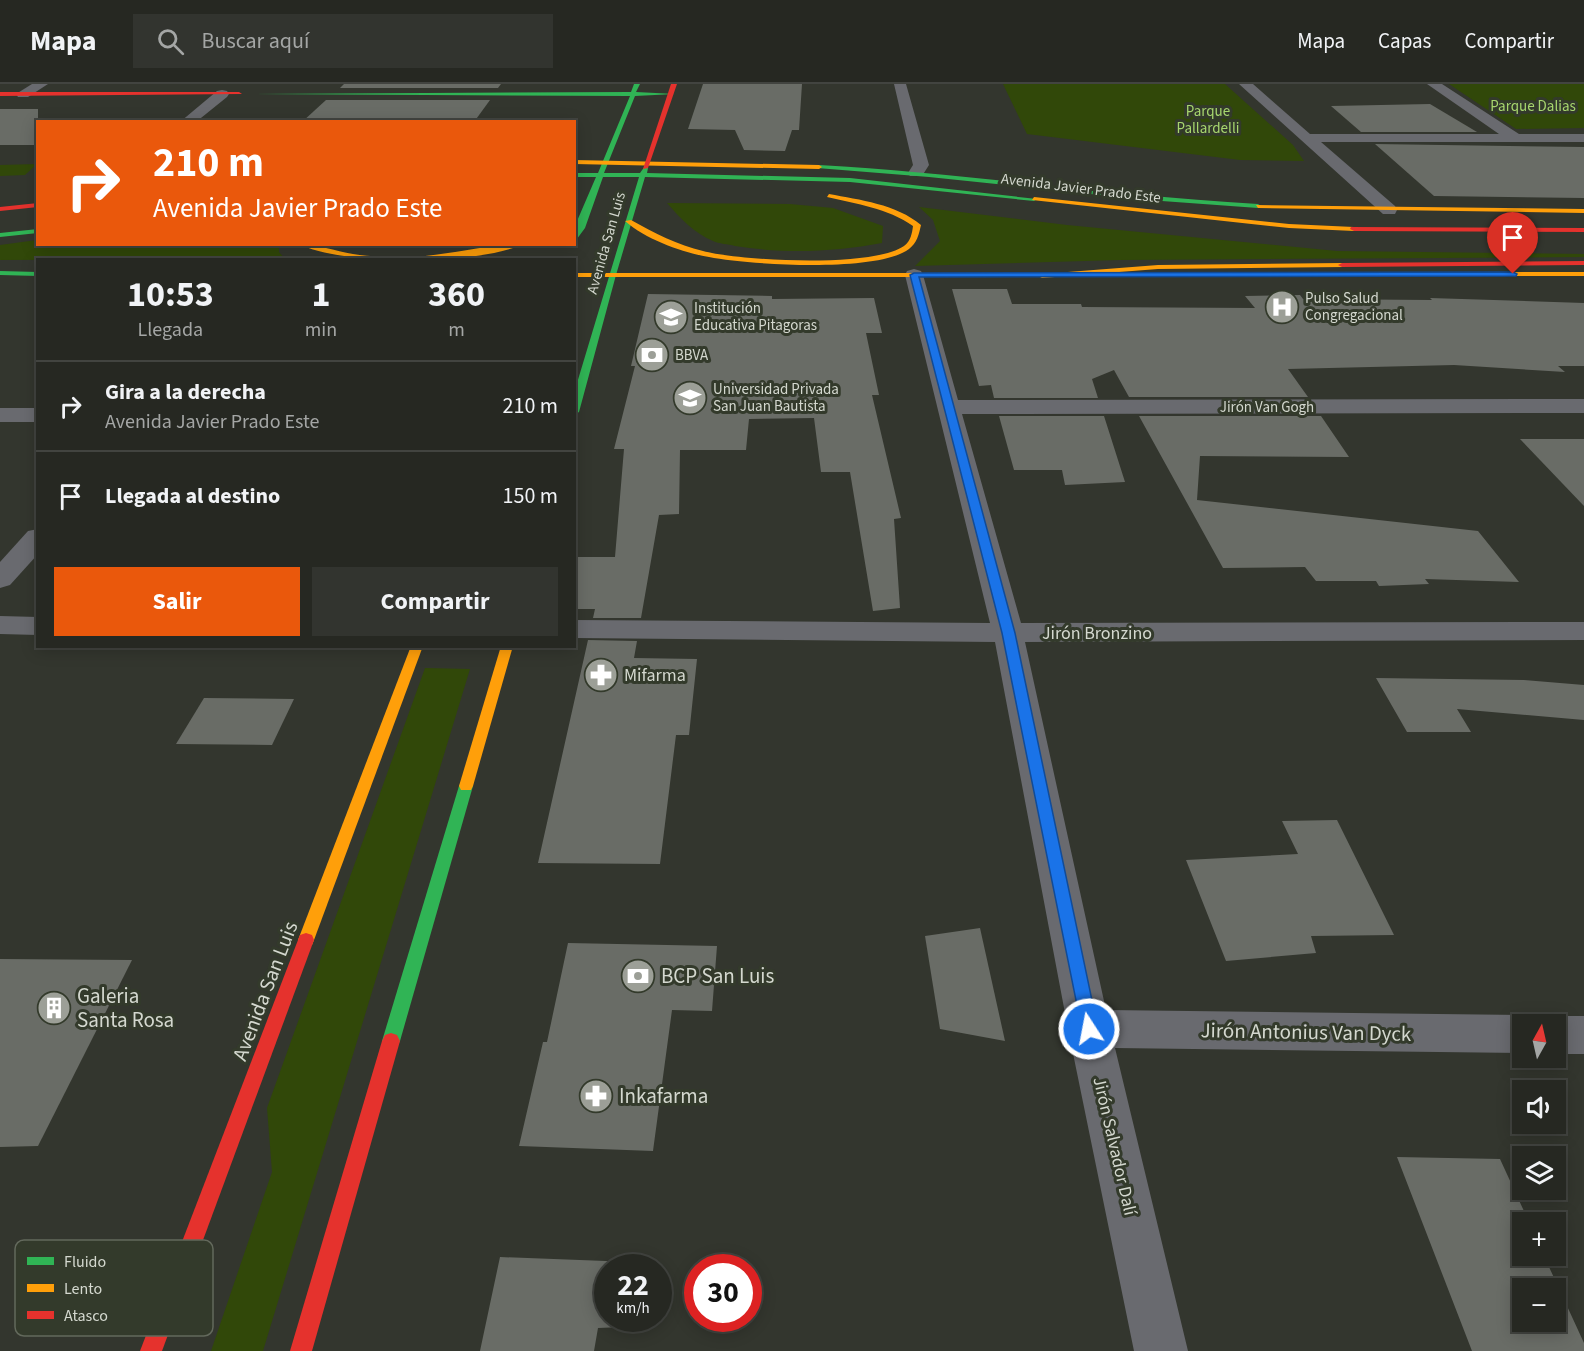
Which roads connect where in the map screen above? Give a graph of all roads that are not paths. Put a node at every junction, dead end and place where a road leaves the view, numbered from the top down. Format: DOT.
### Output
graph roads {
  1 [pos="42,84"];
  2 [pos="900,84"];
  3 [pos="1245,84"];
  4 [pos="1433,84"];
  5 [pos="636,89"];
  6 [pos="673,89"];
  7 [pos="0,94"];
  8 [pos="23,94"];
  9 [pos="222,94"];
  10 [pos="248,94"];
  11 [pos="230,108"];
  12 [pos="190,120"];
  13 [pos="1514,137"];
  14 [pos="1306,138"];
  15 [pos="1584,138"];
  16 [pos="576,162"];
  17 [pos="603,165"];
  18 [pos="647,165"];
  19 [pos="916,173"];
  20 [pos="576,175"];
  21 [pos="576,188"];
  22 [pos="734,190"];
  23 [pos="36,205"];
  24 [pos="1114,208"];
  25 [pos="0,209"];
  26 [pos="1004,210"];
  27 [pos="1389,210"];
  28 [pos="1584,210"];
  29 [pos="630,218"];
  30 [pos="36,220"];
  31 [pos="1584,220"];
  32 [pos="0,224"];
  33 [pos="580,224"];
  34 [pos="1584,230"];
  35 [pos="36,231"];
  36 [pos="0,235"];
  37 [pos="1273,238"];
  38 [pos="1319,242"];
  39 [pos="307,246"];
  40 [pos="511,246"];
  41 [pos="1584,263"];
  42 [pos="36,274"];
  43 [pos="576,274"];
  44 [pos="1584,274"];
  45 [pos="2,275"];
  46 [pos="612,275"];
  47 [pos="914,275"];
  48 [pos="1042,276"];
  49 [pos="576,405"];
  50 [pos="1584,406"];
  51 [pos="951,407"];
  52 [pos="0,415"];
  53 [pos="36,415"];
  54 [pos="36,539"];
  55 [pos="0,579"];
  56 [pos="0,626"];
  57 [pos="36,626"];
  58 [pos="576,629"];
  59 [pos="1584,631"];
  60 [pos="1008,633"];
  61 [pos="416,648"];
  62 [pos="506,648"];
  63 [pos="1089,1029"];
  64 [pos="1512,1034"];
  65 [pos="1566,1035"];
  66 [pos="1584,1035"];
  67 [pos="193,1240"];
  68 [pos="157,1336"];
  69 [pos="151,1351"];
  70 [pos="301,1351"];
  71 [pos="1161,1351"];
  1 -- 8 [label="street"];
  2 -- 19 [label="street"];
  3 -- 14 [label="street"];
  4 -- 13 [label="street"];
  5 -- 6 [label="main road"];
  5 -- 10 [label="main road"];
  5 -- 17 [label="main road, Avenida San Luis"];
  6 -- 18 [label="main road, Avenida San Luis"];
  7 -- 8 [label="main road"];
  8 -- 9 [label="main road"];
  9 -- 10 [label="main road"];
  9 -- 12 [label="street"];
  10 -- 11 [label="street"];
  13 -- 14 [label="street"];
  13 -- 15 [label="street"];
  14 -- 27 [label="street"];
  16 -- 17 [label="main road, Avenida Javier Prado Este"];
  17 -- 18 [label="main road, Avenida Javier Prado Este"];
  17 -- 33 [label="main road, Avenida San Luis"];
  18 -- 19 [label="main road, Avenida Javier Prado Este"];
  18 -- 29 [label="main road, Avenida San Luis"];
  19 -- 27 [label="main road, Avenida Javier Prado Este"];
  20 -- 24 [label="main road, Avenida Javier Prado Este"];
  21 -- 22 [label="main road"];
  23 -- 25 [label="main road"];
  24 -- 31 [label="main road"];
  24 -- 34 [label="main road, Avenida Javier Prado Este"];
  26 -- 29 [label="main road, Avenida Javier Prado Este"];
  27 -- 28 [label="main road, Avenida Javier Prado Este"];
  29 -- 46 [label="main road, Avenida San Luis"];
  30 -- 32 [label="main road"];
  35 -- 36 [label="main road"];
  37 -- 38 [label="main road"];
  39 -- 40 [label="main road"];
  41 -- 48 [label="main road"];
  42 -- 45 [label="main road"];
  43 -- 46 [label="main road"];
  44 -- 48 [label="main road"];
  46 -- 47 [label="main road"];
  46 -- 49 [label="main road, Avenida San Luis"];
  47 -- 48 [label="main road"];
  47 -- 51 [label="street, Jirón Salvador Dalí"];
  50 -- 51 [label="street, Jirón Van Gogh"];
  51 -- 60 [label="street, Jirón Salvador Dalí"];
  52 -- 53 [label="street"];
  54 -- 55 [label="street"];
  56 -- 57 [label="street"];
  58 -- 60 [label="street, Jirón Bronzino"];
  59 -- 60 [label="street, Jirón Bronzino"];
  60 -- 63 [label="street, Jirón Salvador Dalí"];
  61 -- 67 [label="main road, Avenida San Luis"];
  62 -- 70 [label="main road"];
  63 -- 64 [label="street, Jirón Antonius Van Dyck"];
  63 -- 71 [label="street, Jirón Salvador Dalí"];
  65 -- 66 [label="street"];
  68 -- 69 [label="main road, Avenida San Luis"];
}
